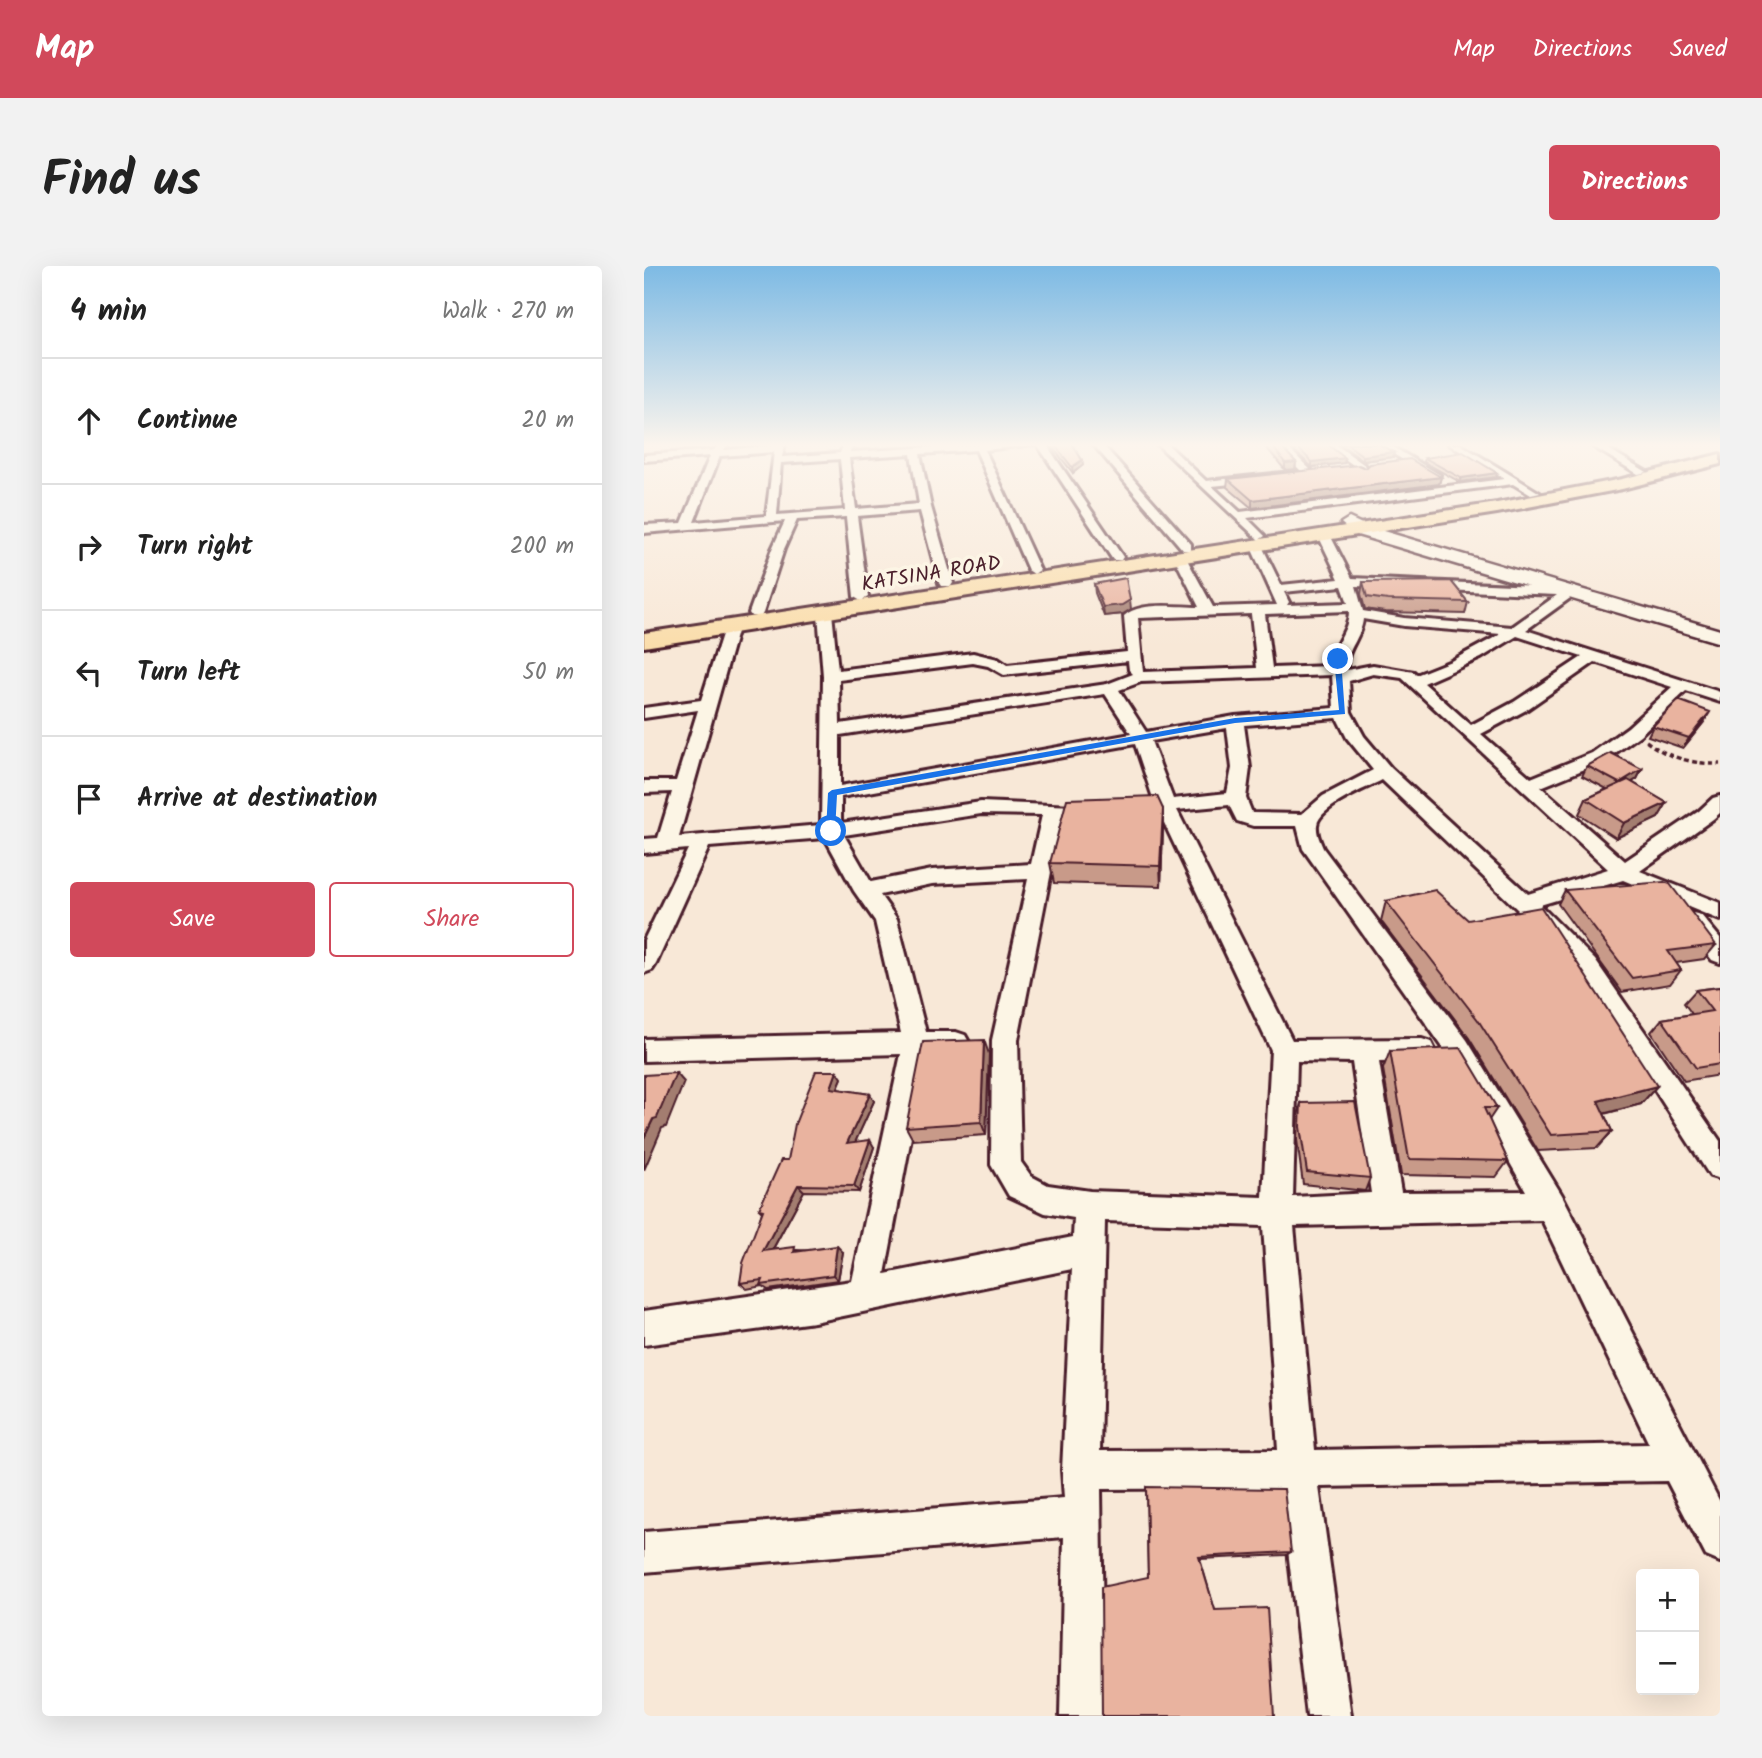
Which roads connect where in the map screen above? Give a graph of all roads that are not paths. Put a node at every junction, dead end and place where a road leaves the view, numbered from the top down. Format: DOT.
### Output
graph roads {
  1 [pos="692,512"];
  2 [pos="772,512"];
  3 [pos="869,512"];
  4 [pos="926,512"];
  5 [pos="1005,512"];
  6 [pos="1086,512"];
  7 [pos="1151,512"];
  8 [pos="1233,512"];
  9 [pos="1272,512"];
  10 [pos="1435,512"];
  11 [pos="1445,512"];
  12 [pos="853,513"];
  13 [pos="1238,516"];
  14 [pos="793,517"];
  15 [pos="771,519"];
  16 [pos="686,526"];
  17 [pos="1354,526"];
  18 [pos="644,529"];
  19 [pos="1324,535"];
  20 [pos="1258,541"];
  21 [pos="1183,552"];
  22 [pos="1116,557"];
  23 [pos="1034,570"];
  24 [pos="1348,582"];
  25 [pos="946,583"];
  26 [pos="1276,589"];
  27 [pos="1564,592"];
  28 [pos="861,597"];
  29 [pos="1258,610"];
  30 [pos="1286,610"];
  31 [pos="1208,611"];
  32 [pos="756,613"];
  33 [pos="825,613"];
  34 [pos="1355,616"];
  35 [pos="731,628"];
  36 [pos="644,630"];
  37 [pos="1518,632"];
  38 [pos="1720,637"];
  39 [pos="644,640"];
  40 [pos="1134,656"];
  41 [pos="1594,656"];
  42 [pos="1106,660"];
  43 [pos="1265,672"];
  44 [pos="1340,675"];
  45 [pos="831,676"];
  46 [pos="1139,677"];
  47 [pos="1413,682"];
  48 [pos="1113,686"];
  49 [pos="1682,686"];
  50 [pos="1720,697"];
  51 [pos="708,704"];
  52 [pos="1343,712"];
  53 [pos="644,713"];
  54 [pos="1235,721"];
  55 [pos="830,731"];
  56 [pos="1470,733"];
  57 [pos="1141,737"];
  58 [pos="1384,772"];
  59 [pos="684,786"];
  60 [pos="1528,786"];
  61 [pos="644,787"];
  62 [pos="832,793"];
  63 [pos="1236,797"];
  64 [pos="1166,807"];
  65 [pos="1129,808"];
  66 [pos="1091,809"];
  67 [pos="1053,810"];
  68 [pos="1716,812"];
  69 [pos="1308,820"];
  70 [pos="831,831"];
  71 [pos="701,843"];
  72 [pos="666,845"];
  73 [pos="644,846"];
  74 [pos="1039,871"];
  75 [pos="1623,872"];
  76 [pos="866,891"];
  77 [pos="1671,893"];
  78 [pos="1522,904"];
  79 [pos="1720,912"];
  80 [pos="1720,954"];
  81 [pos="644,964"];
  82 [pos="1005,1040"];
  83 [pos="916,1043"];
  84 [pos="1458,1048"];
  85 [pos="644,1050"];
  86 [pos="1284,1050"];
  87 [pos="1364,1052"];
  88 [pos="1720,1166"];
  89 [pos="1551,1205"];
  90 [pos="1090,1206"];
  91 [pos="1388,1207"];
  92 [pos="1277,1212"];
  93 [pos="1087,1250"];
  94 [pos="865,1295"];
  95 [pos="644,1328"];
  96 [pos="1677,1462"];
  97 [pos="1297,1469"];
  98 [pos="1081,1470"];
  99 [pos="1084,1516"];
  100 [pos="1720,1542"];
  101 [pos="644,1552"];
  102 [pos="1082,1716"];
  103 [pos="1329,1716"];
  1 -- 16 [label="street"];
  2 -- 15 [label="street"];
  3 -- 12 [label="street"];
  4 -- 25 [label="street"];
  5 -- 23 [label="street"];
  6 -- 22 [label="street"];
  7 -- 21 [label="street"];
  8 -- 13 [label="street"];
  9 -- 13 [label="street"];
  10 -- 17 [label="highway"];
  11 -- 17 [label="highway, KATSINA ROAD"];
  12 -- 14 [label="street"];
  12 -- 28 [label="street"];
  13 -- 20 [label="street"];
  14 -- 15 [label="street"];
  14 -- 32 [label="street"];
  15 -- 16 [label="street"];
  16 -- 18 [label="street"];
  17 -- 19 [label="highway, KATSINA ROAD"];
  17 -- 20 [label="highway"];
  17 -- 27 [label="main road"];
  19 -- 20 [label="highway, KATSINA ROAD"];
  19 -- 24 [label="street"];
  20 -- 21 [label="highway, KATSINA ROAD"];
  20 -- 26 [label="street"];
  21 -- 22 [label="highway"];
  21 -- 31 [label="street"];
  21 -- 33 [label="highway, KATSINA ROAD"];
  22 -- 23 [label="highway"];
  23 -- 25 [label="highway"];
  24 -- 26 [label="street"];
  24 -- 27 [label="street"];
  24 -- 34 [label="street"];
  25 -- 28 [label="highway"];
  26 -- 30 [label="street"];
  27 -- 37 [label="street"];
  27 -- 38 [label="main road"];
  28 -- 32 [label="highway"];
  29 -- 30 [label="street"];
  29 -- 31 [label="street"];
  29 -- 43 [label="street"];
  30 -- 34 [label="street"];
  31 -- 40 [label="street"];
  32 -- 36 [label="highway"];
  33 -- 35 [label="highway, KATSINA ROAD"];
  33 -- 45 [label="street"];
  34 -- 37 [label="street"];
  34 -- 44 [label="street"];
  35 -- 39 [label="highway, KATSINA ROAD"];
  35 -- 51 [label="street"];
  37 -- 41 [label="street"];
  37 -- 47 [label="street"];
  40 -- 42 [label="street"];
  40 -- 46 [label="street"];
  41 -- 49 [label="street"];
  41 -- 56 [label="street"];
  42 -- 45 [label="street"];
  42 -- 48 [label="street"];
  43 -- 44 [label="street"];
  43 -- 46 [label="street"];
  44 -- 47 [label="street"];
  44 -- 52 [label="street"];
  45 -- 55 [label="street"];
  46 -- 48 [label="street"];
  47 -- 56 [label="street"];
  48 -- 55 [label="street"];
  48 -- 57 [label="street"];
  49 -- 50 [label="street"];
  49 -- 60 [label="street"];
  51 -- 53 [label="street"];
  51 -- 59 [label="street"];
  52 -- 54 [label="street"];
  52 -- 58 [label="street"];
  54 -- 57 [label="street"];
  54 -- 63 [label="street"];
  55 -- 62 [label="street"];
  56 -- 60 [label="street"];
  57 -- 62 [label="street"];
  57 -- 64 [label="street"];
  58 -- 69 [label="street"];
  58 -- 78 [label="street"];
  59 -- 61 [label="street"];
  59 -- 72 [label="street"];
  60 -- 75 [label="street"];
  62 -- 70 [label="street"];
  63 -- 64 [label="street"];
  63 -- 69 [label="street"];
  64 -- 65 [label="street"];
  64 -- 86 [label="street"];
  66 -- 67 [label="street"];
  67 -- 70 [label="street"];
  67 -- 74 [label="street"];
  68 -- 75 [label="street"];
  69 -- 84 [label="street"];
  70 -- 71 [label="street"];
  70 -- 76 [label="street"];
  71 -- 72 [label="street"];
  71 -- 81 [label="street"];
  72 -- 73 [label="street"];
  74 -- 76 [label="street"];
  74 -- 82 [label="street"];
  75 -- 77 [label="street"];
  75 -- 78 [label="street"];
  76 -- 83 [label="street"];
  77 -- 79 [label="street"];
  77 -- 80 [label="street"];
  78 -- 88 [label="street"];
  82 -- 83 [label="street"];
  82 -- 90 [label="street"];
  83 -- 85 [label="street"];
  83 -- 94 [label="street"];
  84 -- 87 [label="street"];
  84 -- 89 [label="street"];
  86 -- 87 [label="street"];
  86 -- 92 [label="street"];
  87 -- 91 [label="street"];
  89 -- 91 [label="street"];
  89 -- 96 [label="street"];
  90 -- 92 [label="street"];
  90 -- 93 [label="street"];
  91 -- 92 [label="street"];
  92 -- 97 [label="street"];
  93 -- 94 [label="street"];
  93 -- 98 [label="street"];
  94 -- 95 [label="street"];
  96 -- 97 [label="street"];
  96 -- 100 [label="street"];
  97 -- 98 [label="street"];
  97 -- 103 [label="street"];
  98 -- 99 [label="street"];
  99 -- 101 [label="street"];
  99 -- 102 [label="street"];
}
